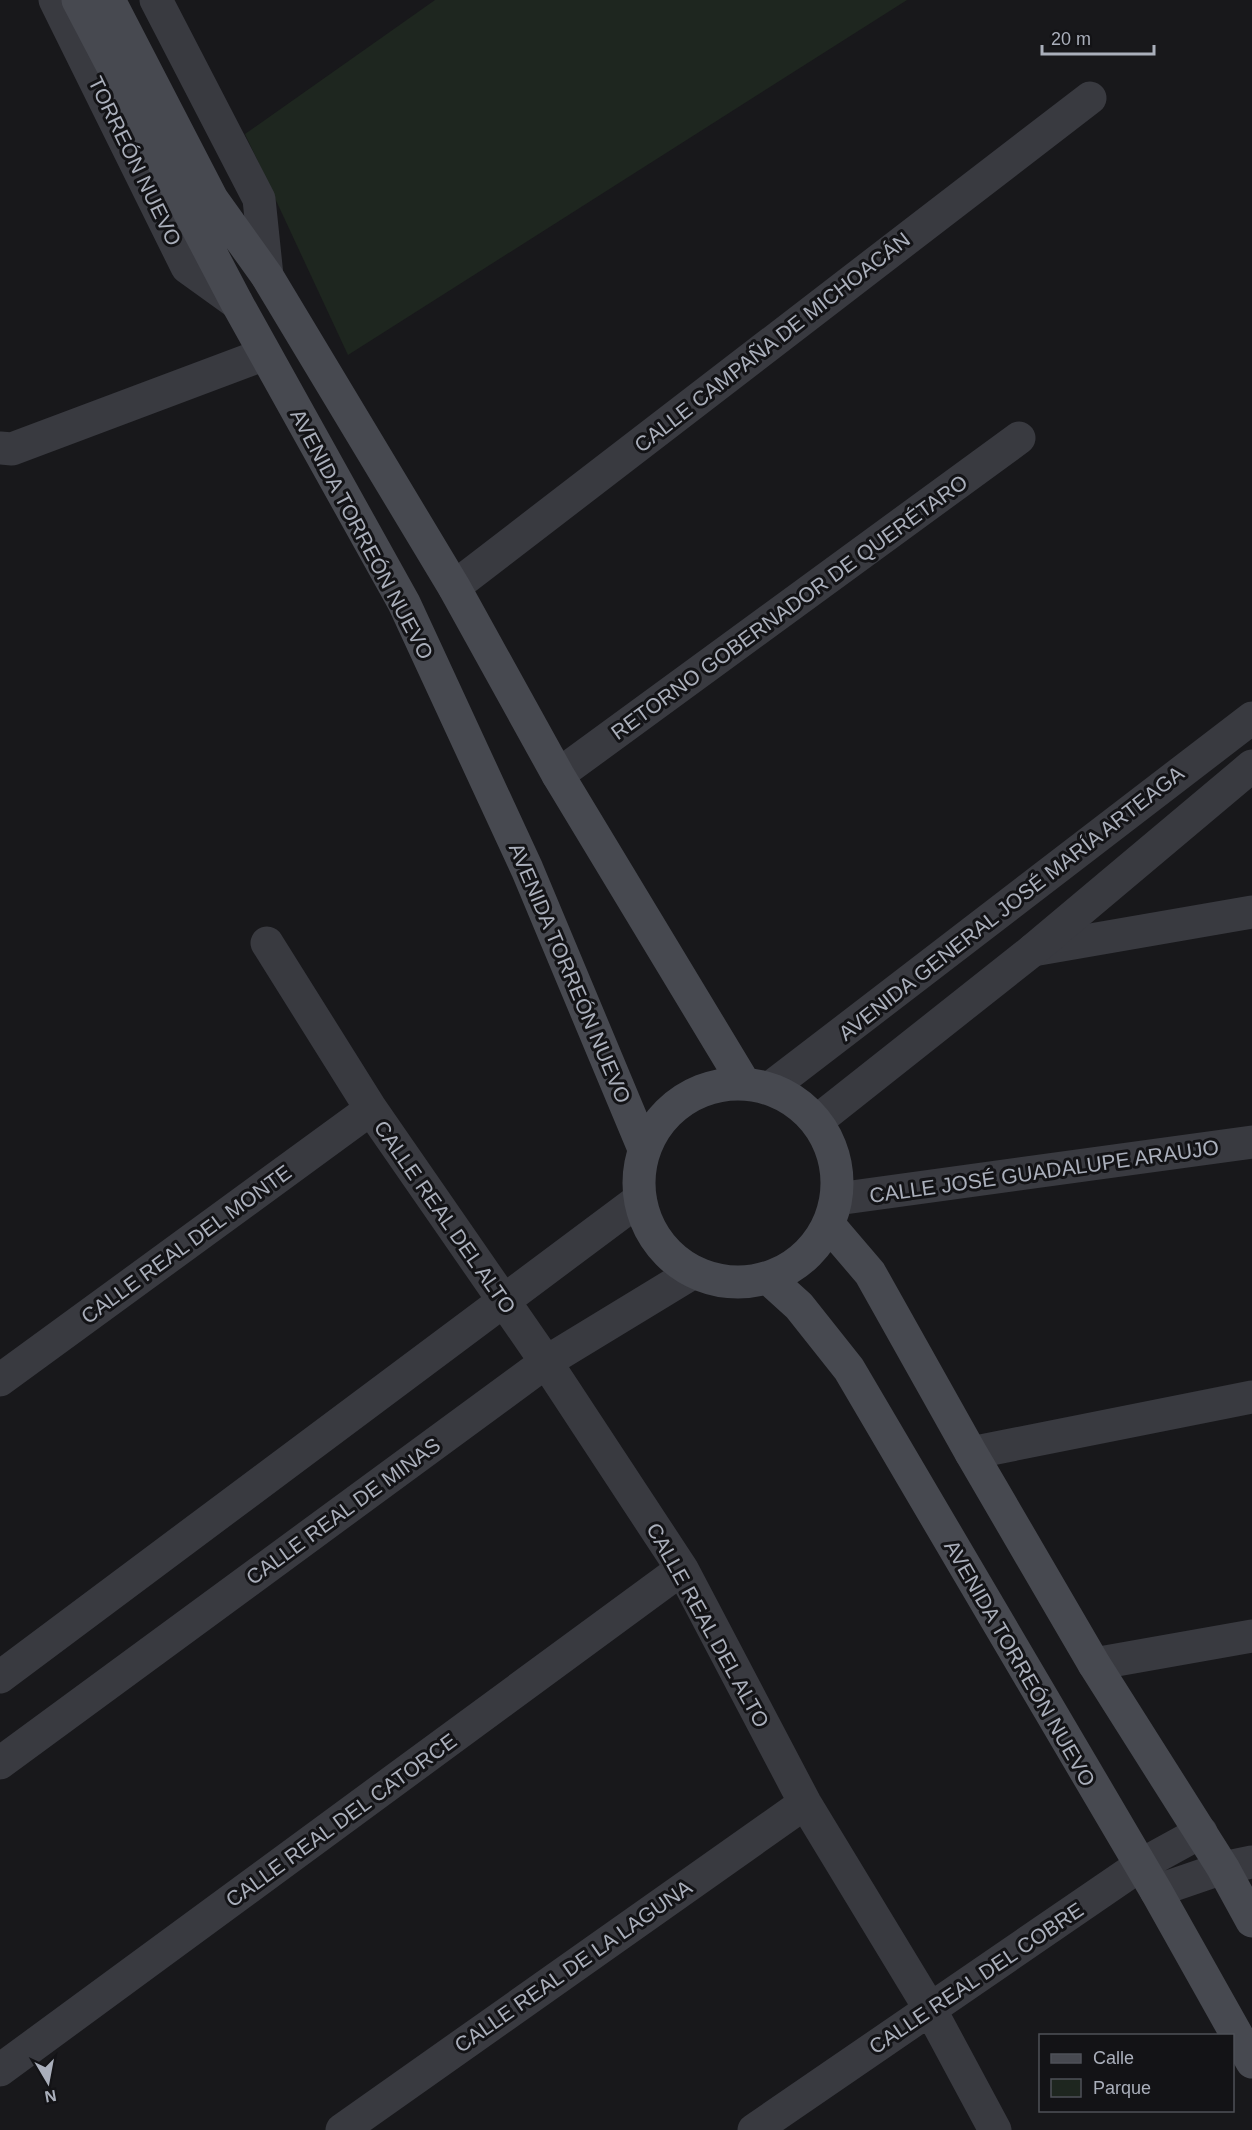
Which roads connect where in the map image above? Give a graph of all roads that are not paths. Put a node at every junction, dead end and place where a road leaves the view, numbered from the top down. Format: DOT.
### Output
graph roads {
  1 [pos="55,0"];
  2 [pos="78,0"];
  3 [pos="109,0"];
  4 [pos="156,0"];
  5 [pos="1090,98"];
  6 [pos="198,202"];
  7 [pos="267,276"];
  8 [pos="237,303"];
  9 [pos="265,354"];
  10 [pos="1020,438"];
  11 [pos="0,448"];
  12 [pos="454,587"];
  13 [pos="1252,718"];
  14 [pos="1252,766"];
  15 [pos="558,775"];
  16 [pos="1252,912"];
  17 [pos="267,944"];
  18 [pos="1033,950"];
  19 [pos="757,1086"];
  20 [pos="371,1109"];
  21 [pos="817,1121"];
  22 [pos="1252,1142"];
  23 [pos="644,1149"];
  24 [pos="640,1199"];
  25 [pos="833,1212"];
  26 [pos="694,1272"];
  27 [pos="768,1278"];
  28 [pos="503,1301"];
  29 [pos="546,1362"];
  30 [pos="0,1380"];
  31 [pos="1252,1397"];
  32 [pos="971,1452"];
  33 [pos="682,1569"];
  34 [pos="1252,1636"];
  35 [pos="1094,1664"];
  36 [pos="0,1677"];
  37 [pos="0,1763"];
  38 [pos="805,1803"];
  39 [pos="1201,1832"];
  40 [pos="1237,1864"];
  41 [pos="1147,1879"];
  42 [pos="1252,1921"];
  43 [pos="930,2009"];
  44 [pos="1252,2062"];
  45 [pos="0,2070"];
  46 [pos="342,2130"];
  47 [pos="754,2130"];
  48 [pos="995,2130"];
  1 -- 8 [label="street, TORREÓN NUEVO"];
  2 -- 6 [label="main road, AVENIDA TORREÓN NUEVO"];
  3 -- 6 [label="main road, AVENIDA TORREÓN NUEVO"];
  4 -- 7 [label="street"];
  5 -- 12 [label="street, CALLE CAMPAÑA DE MICHOACÁN"];
  6 -- 7 [label="main road, AVENIDA TORREÓN NUEVO"];
  6 -- 8 [label="main road, AVENIDA TORREÓN NUEVO"];
  7 -- 12 [label="main road, AVENIDA TORREÓN NUEVO"];
  8 -- 9 [label="main road, AVENIDA TORREÓN NUEVO"];
  9 -- 11 [label="street"];
  9 -- 23 [label="main road, AVENIDA TORREÓN NUEVO"];
  10 -- 15 [label="street, RETORNO GOBERNADOR DE QUERÉTARO"];
  12 -- 15 [label="main road, AVENIDA TORREÓN NUEVO"];
  13 -- 19 [label="street, AVENIDA GENERAL JOSÉ MARÍA ARTEAGA"];
  14 -- 18 [label="street, AVENIDA GENERAL JOSÉ MARÍA ARTEAGA"];
  15 -- 19 [label="main road, AVENIDA TORREÓN NUEVO"];
  16 -- 18 [label="street"];
  17 -- 20 [label="street, CALLE REAL DEL ALTO"];
  18 -- 21 [label="street, AVENIDA GENERAL JOSÉ MARÍA ARTEAGA"];
  19 -- 21 [label="main road"];
  19 -- 23 [label="main road"];
  20 -- 28 [label="street, CALLE REAL DEL ALTO"];
  20 -- 30 [label="street, CALLE REAL DEL MONTE"];
  21 -- 25 [label="main road"];
  22 -- 25 [label="street, CALLE JOSÉ GUADALUPE ARAUJO"];
  23 -- 24 [label="main road"];
  24 -- 26 [label="main road"];
  24 -- 28 [label="street"];
  25 -- 27 [label="main road"];
  25 -- 32 [label="main road"];
  26 -- 27 [label="main road"];
  26 -- 29 [label="street, CALLE REAL DE MINAS"];
  27 -- 41 [label="main road, AVENIDA TORREÓN NUEVO"];
  28 -- 29 [label="street, CALLE REAL DEL ALTO"];
  28 -- 36 [label="street"];
  29 -- 33 [label="street, CALLE REAL DEL ALTO"];
  29 -- 37 [label="street, CALLE REAL DE MINAS"];
  31 -- 32 [label="street"];
  32 -- 35 [label="main road"];
  33 -- 38 [label="street, CALLE REAL DEL ALTO"];
  33 -- 45 [label="street, CALLE REAL DEL CATORCE"];
  34 -- 35 [label="street"];
  35 -- 39 [label="main road"];
  38 -- 43 [label="street, CALLE REAL DEL ALTO"];
  38 -- 46 [label="street, CALLE REAL DE LA LAGUNA"];
  39 -- 40 [label="main road"];
  39 -- 41 [label="street, CALLE REAL DEL COBRE"];
  40 -- 41 [label="street"];
  40 -- 42 [label="main road"];
  41 -- 43 [label="street, CALLE REAL DEL COBRE"];
  41 -- 44 [label="main road, AVENIDA TORREÓN NUEVO"];
  43 -- 47 [label="street, CALLE REAL DEL COBRE"];
  43 -- 48 [label="street, CALLE REAL DEL ALTO"];
}
